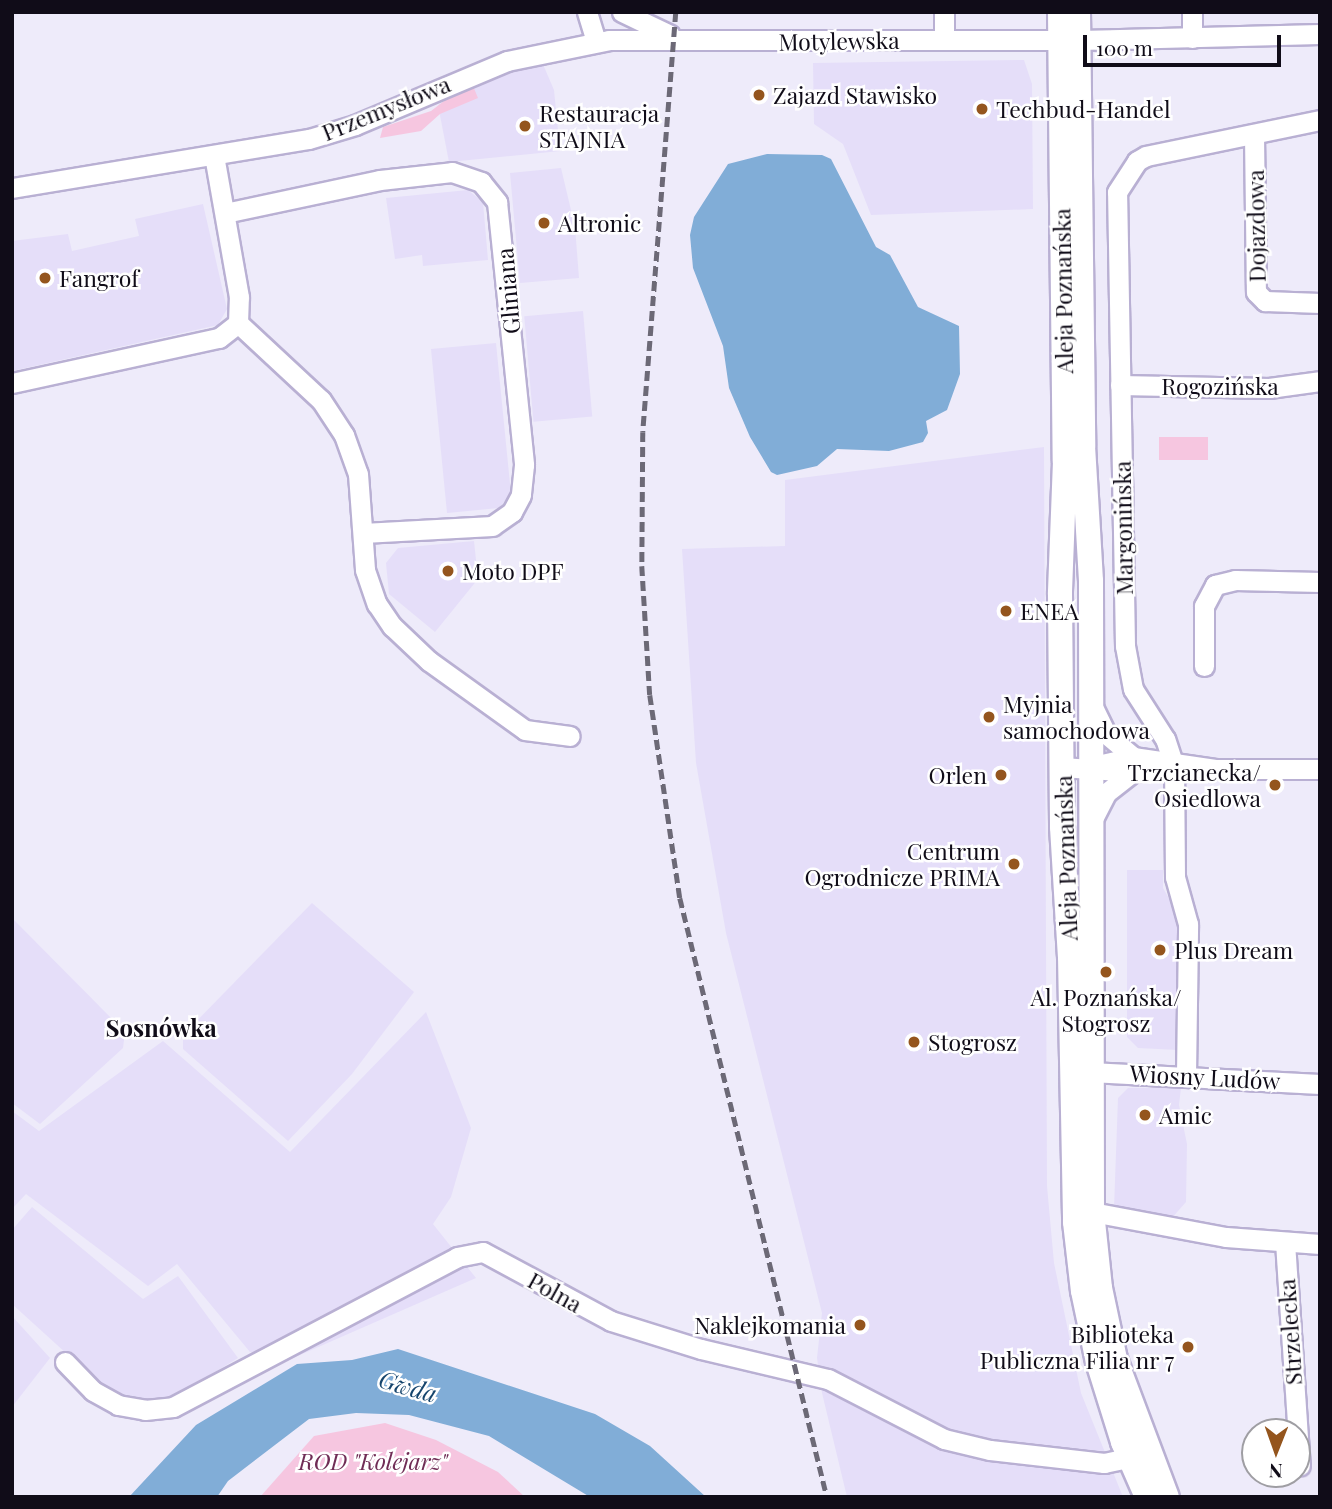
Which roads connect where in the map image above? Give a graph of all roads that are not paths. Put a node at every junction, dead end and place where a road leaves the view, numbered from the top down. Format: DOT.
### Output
graph roads {
  1 [pos="587,12"];
  2 [pos="612,12"];
  3 [pos="622,12"];
  4 [pos="944,12"];
  5 [pos="1060,12"];
  6 [pos="1079,12"];
  7 [pos="1192,12"];
  8 [pos="1320,34"];
  9 [pos="674,37"];
  10 [pos="1192,38"];
  11 [pos="944,39"];
  12 [pos="603,40"];
  13 [pos="1070,40"];
  14 [pos="1320,120"];
  15 [pos="1254,134"];
  16 [pos="214,156"];
  17 [pos="12,188"];
  18 [pos="225,213"];
  19 [pos="1320,303"];
  20 [pos="238,323"];
  21 [pos="1320,380"];
  22 [pos="12,383"];
  23 [pos="1120,385"];
  24 [pos="363,533"];
  25 [pos="1320,582"];
  26 [pos="1060,612"];
  27 [pos="1092,653"];
  28 [pos="1204,666"];
  29 [pos="1093,707"];
  30 [pos="570,736"];
  31 [pos="1133,765"];
  32 [pos="1062,766"];
  33 [pos="1093,766"];
  34 [pos="1174,766"];
  35 [pos="1320,769"];
  36 [pos="1094,817"];
  37 [pos="1090,1072"];
  38 [pos="1186,1075"];
  39 [pos="1320,1084"];
  40 [pos="1092,1212"];
  41 [pos="1285,1242"];
  42 [pos="1320,1244"];
  43 [pos="65,1362"];
  44 [pos="1297,1418"];
  45 [pos="1136,1447"];
  46 [pos="1147,1497"];
  47 [pos="1167,1497"];
  1 -- 12 [label="street"];
  2 -- 12 [label="street"];
  3 -- 9 [label="street, Motylewska"];
  4 -- 11 [label="street"];
  5 -- 13 [label="main road, Aleja Poznańska"];
  6 -- 13 [label="main road, Aleja Poznańska"];
  7 -- 10 [label="street"];
  8 -- 10 [label="street, Motylewska"];
  9 -- 11 [label="street, Motylewska"];
  9 -- 12 [label="street, Przemysłowa"];
  10 -- 13 [label="street, Motylewska"];
  11 -- 13 [label="street, Motylewska"];
  12 -- 16 [label="street, Przemysłowa"];
  13 -- 26 [label="main road, Aleja Poznańska"];
  13 -- 27 [label="main road, Aleja Poznańska"];
  14 -- 15 [label="street, Margonińska"];
  15 -- 19 [label="street, Dojazdowa"];
  15 -- 23 [label="street, Margonińska"];
  16 -- 17 [label="street, Przemysłowa"];
  16 -- 18 [label="street"];
  18 -- 20 [label="street"];
  18 -- 24 [label="street, Gliniana"];
  20 -- 22 [label="street"];
  20 -- 24 [label="street"];
  21 -- 23 [label="street, Rogozińska"];
  23 -- 34 [label="street, Margonińska"];
  24 -- 30 [label="street"];
  25 -- 28 [label="street"];
  26 -- 27 [label="main road"];
  26 -- 32 [label="main road, Aleja Poznańska"];
  27 -- 29 [label="main road, Aleja Poznańska"];
  29 -- 31 [label="street"];
  29 -- 33 [label="main road, Aleja Poznańska"];
  31 -- 33 [label="street"];
  31 -- 34 [label="street"];
  31 -- 36 [label="street"];
  32 -- 33 [label="street"];
  32 -- 45 [label="main road, Aleja Poznańska"];
  33 -- 36 [label="main road, Aleja Poznańska"];
  34 -- 35 [label="street"];
  34 -- 38 [label="street, Margonińska"];
  36 -- 37 [label="main road, Aleja Poznańska"];
  37 -- 38 [label="street, Wiosny Ludów"];
  37 -- 40 [label="main road, Aleja Poznańska"];
  38 -- 39 [label="street, Wiosny Ludów"];
  40 -- 41 [label="street"];
  40 -- 45 [label="main road, Aleja Poznańska"];
  41 -- 42 [label="street"];
  41 -- 44 [label="street, Strzelecka"];
  43 -- 45 [label="street, Polna"];
  45 -- 46 [label="main road, Aleja Poznańska"];
  45 -- 47 [label="main road, Aleja Poznańska"];
}
